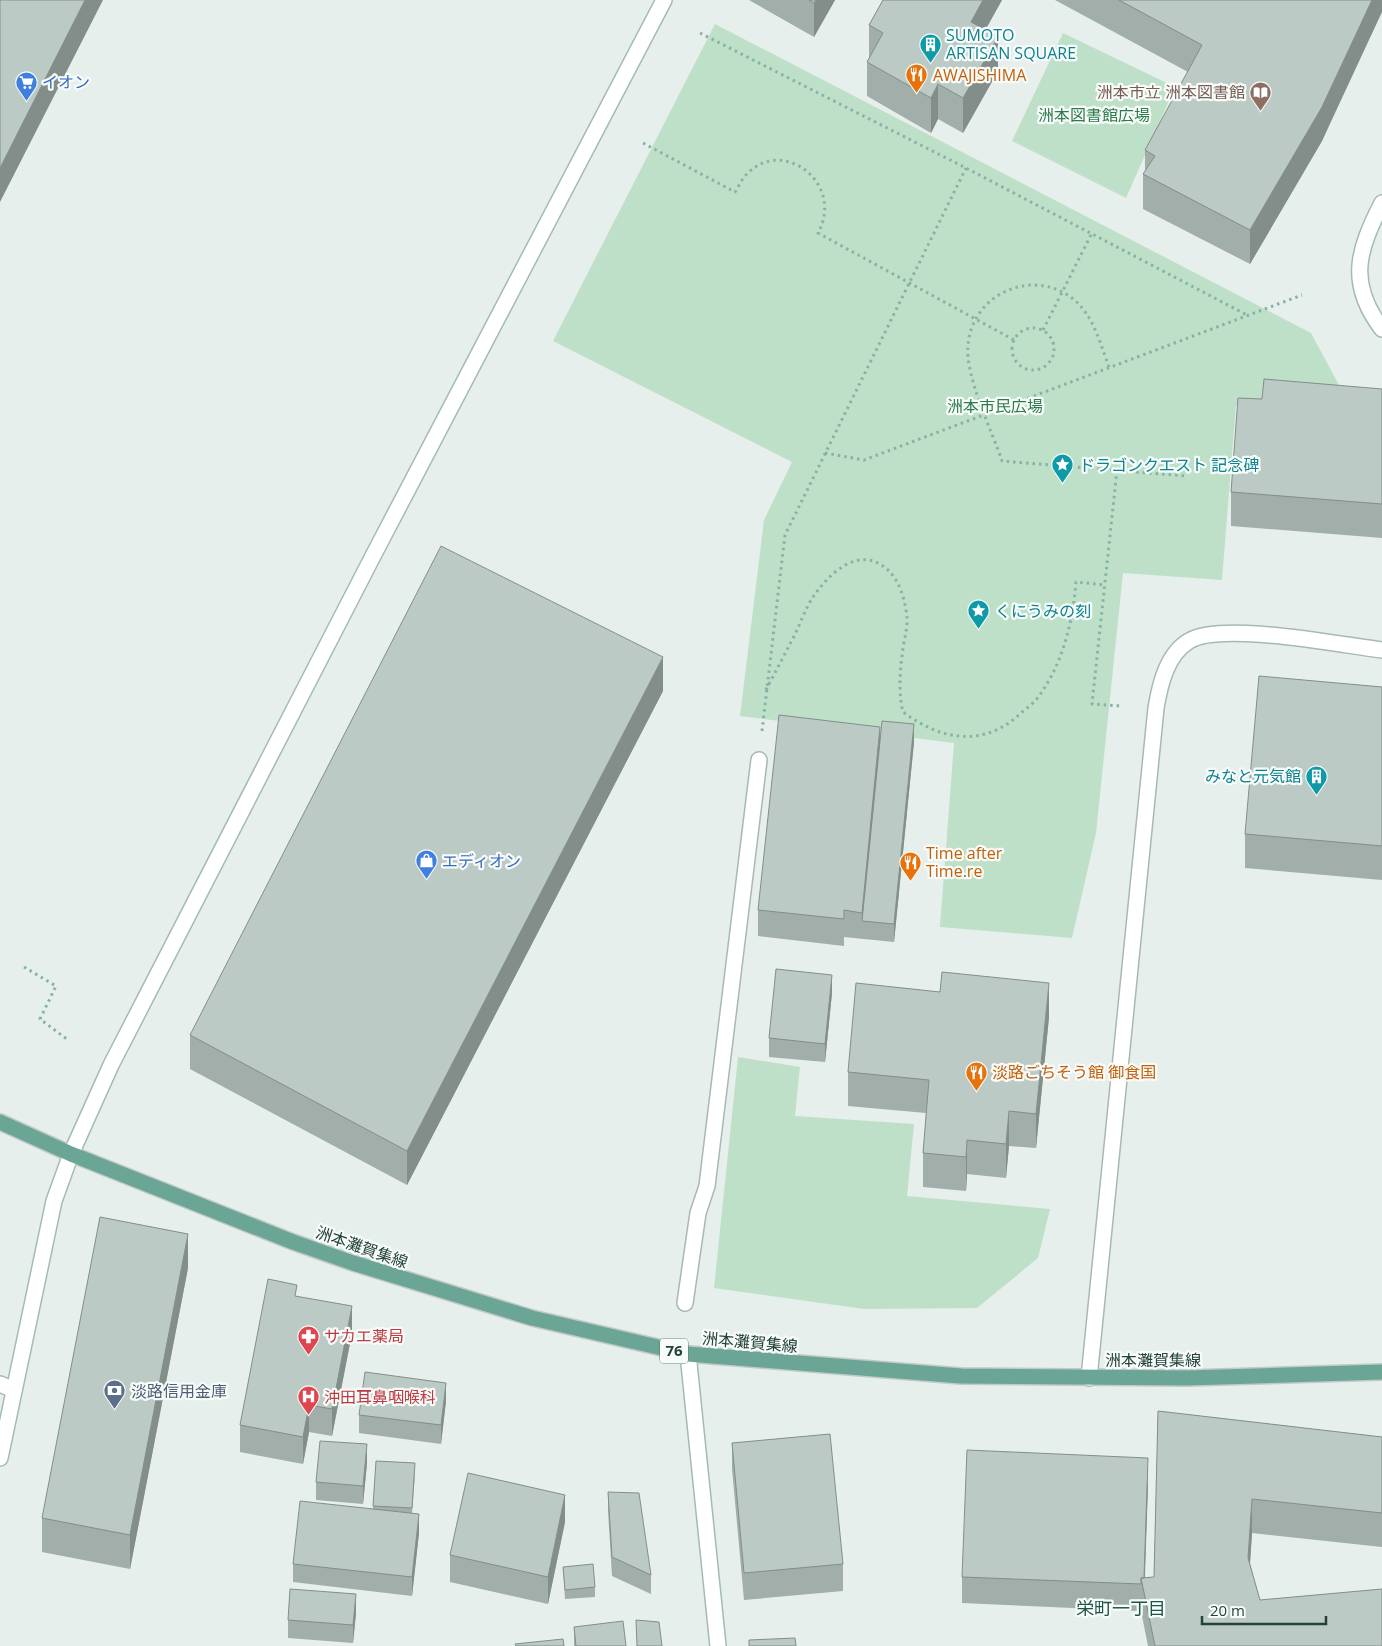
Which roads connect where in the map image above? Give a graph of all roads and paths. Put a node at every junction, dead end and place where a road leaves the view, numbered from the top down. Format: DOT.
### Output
graph roads {
  1 [pos="664,0"];
  2 [pos="700,33"];
  3 [pos="643,143"];
  4 [pos="966,168"];
  5 [pos="1382,203"];
  6 [pos="1092,233"];
  7 [pos="909,283"];
  8 [pos="1062,292"];
  9 [pos="1302,295"];
  10 [pos="1247,315"];
  11 [pos="975,319"];
  12 [pos="1382,329"];
  13 [pos="1043,330"];
  14 [pos="1014,340"];
  15 [pos="1109,367"];
  16 [pos="986,414"];
  17 [pos="824,452"];
  18 [pos="1117,470"];
  19 [pos="1186,476"];
  20 [pos="1105,585"];
  21 [pos="1382,650"];
  22 [pos="766,690"];
  23 [pos="1121,706"];
  24 [pos="758,760"];
  25 [pos="24,967"];
  26 [pos="68,1040"];
  27 [pos="1,1123"];
  28 [pos="71,1154"];
  29 [pos="686,1303"];
  30 [pos="688,1354"];
  31 [pos="1382,1372"];
  32 [pos="1089,1378"];
  33 [pos="0,1384"];
  34 [pos="14,1390"];
  35 [pos="0,1458"];
  36 [pos="718,1646"];
  1 -- 28 [label="street"];
  2 -- 4 [label="path"];
  3 -- 7 [label="path"];
  4 -- 6 [label="path"];
  4 -- 7 [label="path"];
  5 -- 12 [label="street"];
  6 -- 8 [label="path"];
  6 -- 10 [label="path"];
  7 -- 11 [label="path"];
  7 -- 17 [label="path"];
  8 -- 11 [label="path"];
  8 -- 13 [label="path"];
  8 -- 15 [label="path"];
  9 -- 10 [label="path"];
  10 -- 15 [label="path"];
  11 -- 14 [label="path"];
  11 -- 16 [label="path"];
  13 -- 14 [label="path"];
  13 -- 14 [label="path"];
  15 -- 16 [label="path"];
  16 -- 17 [label="path"];
  16 -- 18 [label="path"];
  17 -- 22 [label="path"];
  18 -- 19 [label="path"];
  18 -- 20 [label="path"];
  20 -- 22 [label="path"];
  20 -- 23 [label="path"];
  21 -- 32 [label="street"];
  22 -- 24 [label="path"];
  24 -- 29 [label="street"];
  25 -- 26 [label="path"];
  27 -- 28 [label="main road, 洲本灘賀集線 / 76"];
  28 -- 30 [label="main road, 洲本灘賀集線 / 76"];
  28 -- 34 [label="street"];
  30 -- 32 [label="main road, 洲本灘賀集線 / 76"];
  30 -- 36 [label="street"];
  31 -- 32 [label="main road, 洲本灘賀集線 / 76"];
  33 -- 34 [label="street"];
  34 -- 35 [label="street"];
}
